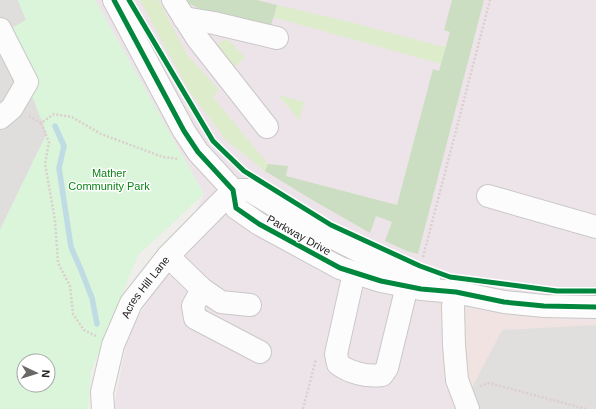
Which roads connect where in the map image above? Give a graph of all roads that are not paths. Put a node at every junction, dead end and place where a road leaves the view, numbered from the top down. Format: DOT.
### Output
graph roads {
  1 [pos="114,0"];
  2 [pos="179,9"];
  3 [pos="0,28"];
  4 [pos="277,38"];
  5 [pos="6,113"];
  6 [pos="267,127"];
  7 [pos="233,190"];
  8 [pos="488,196"];
  9 [pos="596,227"];
  10 [pos="168,256"];
  11 [pos="354,273"];
  12 [pos="412,281"];
  13 [pos="202,289"];
  14 [pos="456,292"];
  15 [pos="250,305"];
  16 [pos="596,307"];
  17 [pos="260,352"];
  18 [pos="470,404"];
  19 [pos="103,409"];
  1 -- 7 [label="street, Parkway Drive"];
  2 -- 4 [label="street"];
  2 -- 6 [label="street"];
  3 -- 5 [label="street"];
  7 -- 10 [label="street, Acres Hill Lane"];
  7 -- 11 [label="street, Parkway Drive"];
  7 -- 12 [label="street, Parkway Drive"];
  8 -- 9 [label="street"];
  10 -- 13 [label="street"];
  10 -- 19 [label="street, Acres Hill Lane"];
  11 -- 12 [label="street, Parkway Drive"];
  11 -- 12 [label="street"];
  12 -- 14 [label="street, Parkway Drive"];
  13 -- 15 [label="street"];
  13 -- 17 [label="street"];
  14 -- 16 [label="street, Parkway Drive"];
  14 -- 18 [label="street"];
}
